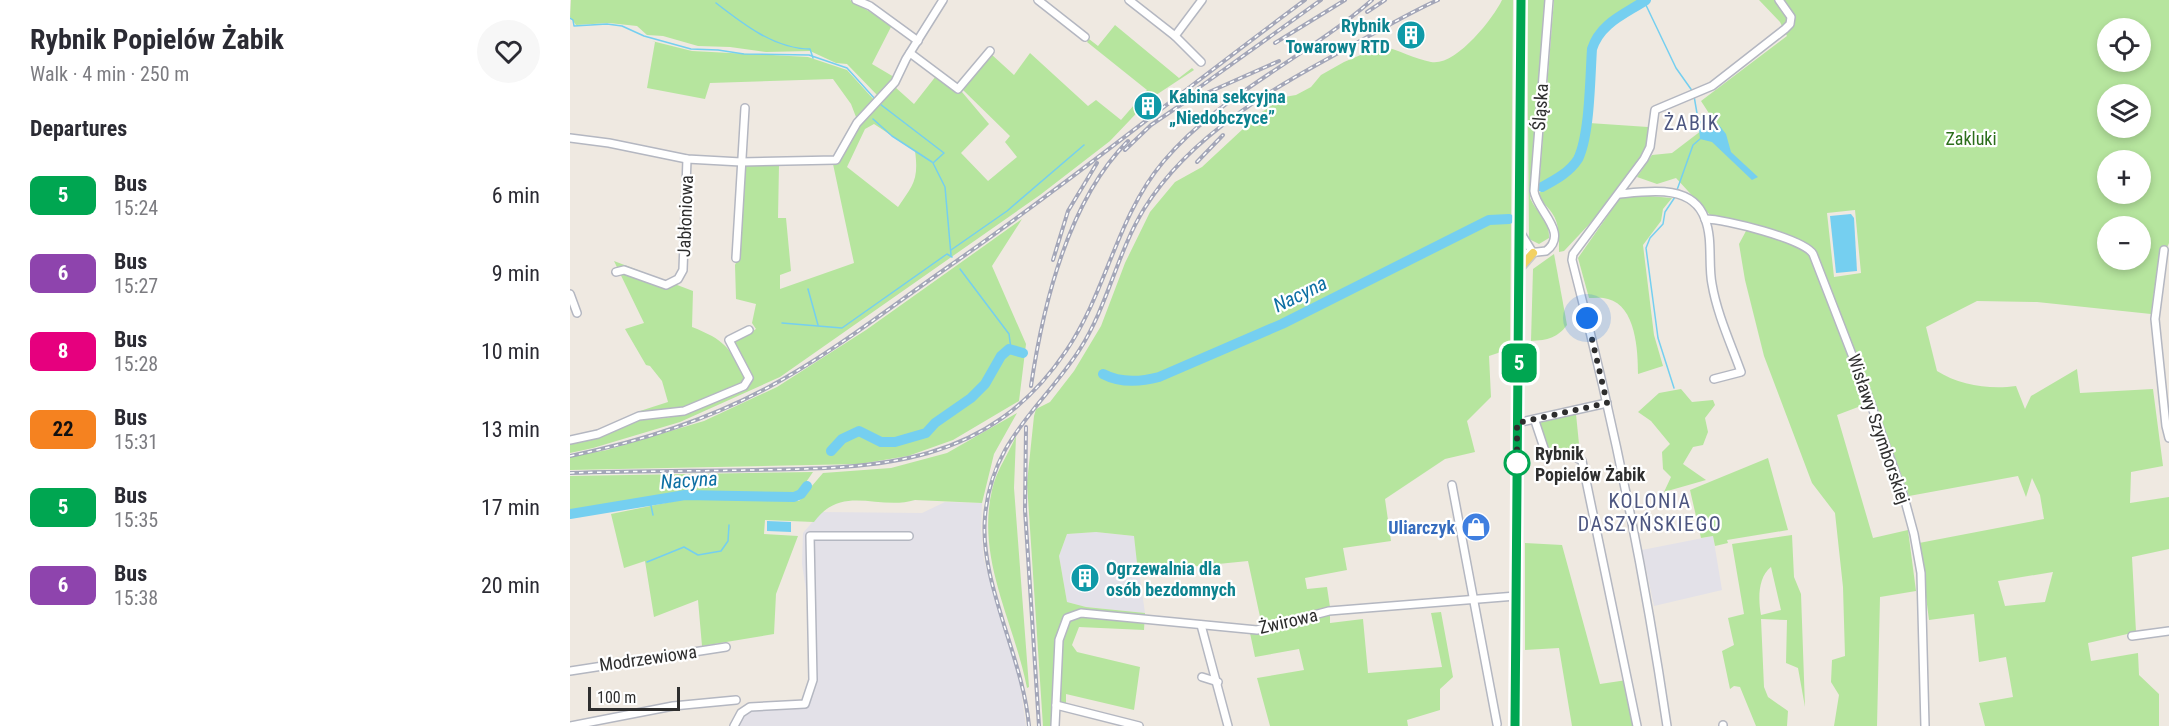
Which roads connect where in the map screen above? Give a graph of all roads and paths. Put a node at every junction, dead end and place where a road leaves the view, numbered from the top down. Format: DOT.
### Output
graph roads {
  1 [pos="856,0"];
  2 [pos="944,0"];
  3 [pos="1038,0"];
  4 [pos="1129,0"];
  5 [pos="1202,0"];
  6 [pos="1521,0"];
  7 [pos="1549,0"];
  8 [pos="1779,0"];
  9 [pos="1174,36"];
  10 [pos="1085,37"];
  11 [pos="918,42"];
  12 [pos="990,51"];
  13 [pos="910,53"];
  14 [pos="1201,62"];
  15 [pos="745,108"];
  16 [pos="570,138"];
  17 [pos="687,159"];
  18 [pos="741,162"];
  19 [pos="1631,179"];
  20 [pos="1645,191"];
  21 [pos="1620,194"];
  22 [pos="1705,219"];
  23 [pos="1520,232"];
  24 [pos="2164,250"];
  25 [pos="1533,253"];
  26 [pos="1520,254"];
  27 [pos="736,258"];
  28 [pos="1520,269"];
  29 [pos="616,272"];
  30 [pos="570,294"];
  31 [pos="577,313"];
  32 [pos="749,330"];
  33 [pos="1714,379"];
  34 [pos="1607,403"];
  35 [pos="1535,421"];
  36 [pos="1517,423"];
  37 [pos="2167,425"];
  38 [pos="2169,438"];
  39 [pos="570,440"];
  40 [pos="1452,484"];
  41 [pos="909,536"];
  42 [pos="1516,596"];
  43 [pos="1474,599"];
  44 [pos="1201,625"];
  45 [pos="2169,631"];
  46 [pos="2132,636"];
  47 [pos="726,646"];
  48 [pos="570,671"];
  49 [pos="1202,677"];
  50 [pos="1218,682"];
  51 [pos="736,700"];
  52 [pos="1056,705"];
  53 [pos="1497,724"];
  54 [pos="570,726"];
  55 [pos="734,726"];
  56 [pos="1055,726"];
  57 [pos="1138,726"];
  58 [pos="1228,726"];
  59 [pos="1515,726"];
  60 [pos="1637,726"];
  61 [pos="1667,726"];
  62 [pos="1925,726"];
  1 -- 11 [label="street"];
  2 -- 11 [label="street, Jabłoniowa"];
  3 -- 10 [label="street"];
  4 -- 9 [label="street"];
  5 -- 9 [label="street"];
  6 -- 23 [label="main road"];
  7 -- 25 [label="street, Śląska"];
  8 -- 19 [label="street"];
  9 -- 14 [label="street"];
  11 -- 13 [label="street, Jabłoniowa"];
  12 -- 13 [label="street"];
  13 -- 18 [label="street, Jabłoniowa"];
  15 -- 18 [label="street"];
  16 -- 17 [label="street, Jabłoniowa"];
  17 -- 18 [label="street, Jabłoniowa"];
  17 -- 29 [label="street, Jabłoniowa"];
  18 -- 27 [label="street"];
  19 -- 20 [label="street"];
  19 -- 21 [label="street"];
  20 -- 21 [label="street"];
  20 -- 22 [label="street"];
  21 -- 34 [label="street"];
  22 -- 33 [label="street"];
  22 -- 62 [label="street, Wisławy Szymborskiej"];
  23 -- 25 [label="street"];
  23 -- 26 [label="main road"];
  24 -- 37 [label="street"];
  25 -- 26 [label="street"];
  25 -- 28 [label="main road"];
  26 -- 28 [label="main road"];
  28 -- 36 [label="main road"];
  30 -- 31 [label="street"];
  32 -- 39 [label="street"];
  34 -- 35 [label="street"];
  34 -- 61 [label="street"];
  35 -- 36 [label="street"];
  35 -- 60 [label="street"];
  36 -- 42 [label="main road"];
  37 -- 38 [label="street"];
  40 -- 43 [label="street"];
  41 -- 55 [label="street"];
  42 -- 43 [label="street, Żwirowa"];
  42 -- 59 [label="main road"];
  43 -- 44 [label="street, Żwirowa"];
  43 -- 53 [label="street"];
  44 -- 50 [label="street"];
  44 -- 52 [label="street, Żwirowa"];
  45 -- 46 [label="street"];
  47 -- 48 [label="street, Modrzewiowa"];
  49 -- 50 [label="street"];
  50 -- 58 [label="street"];
  51 -- 54 [label="street"];
  52 -- 56 [label="street"];
  52 -- 57 [label="street"];
}
